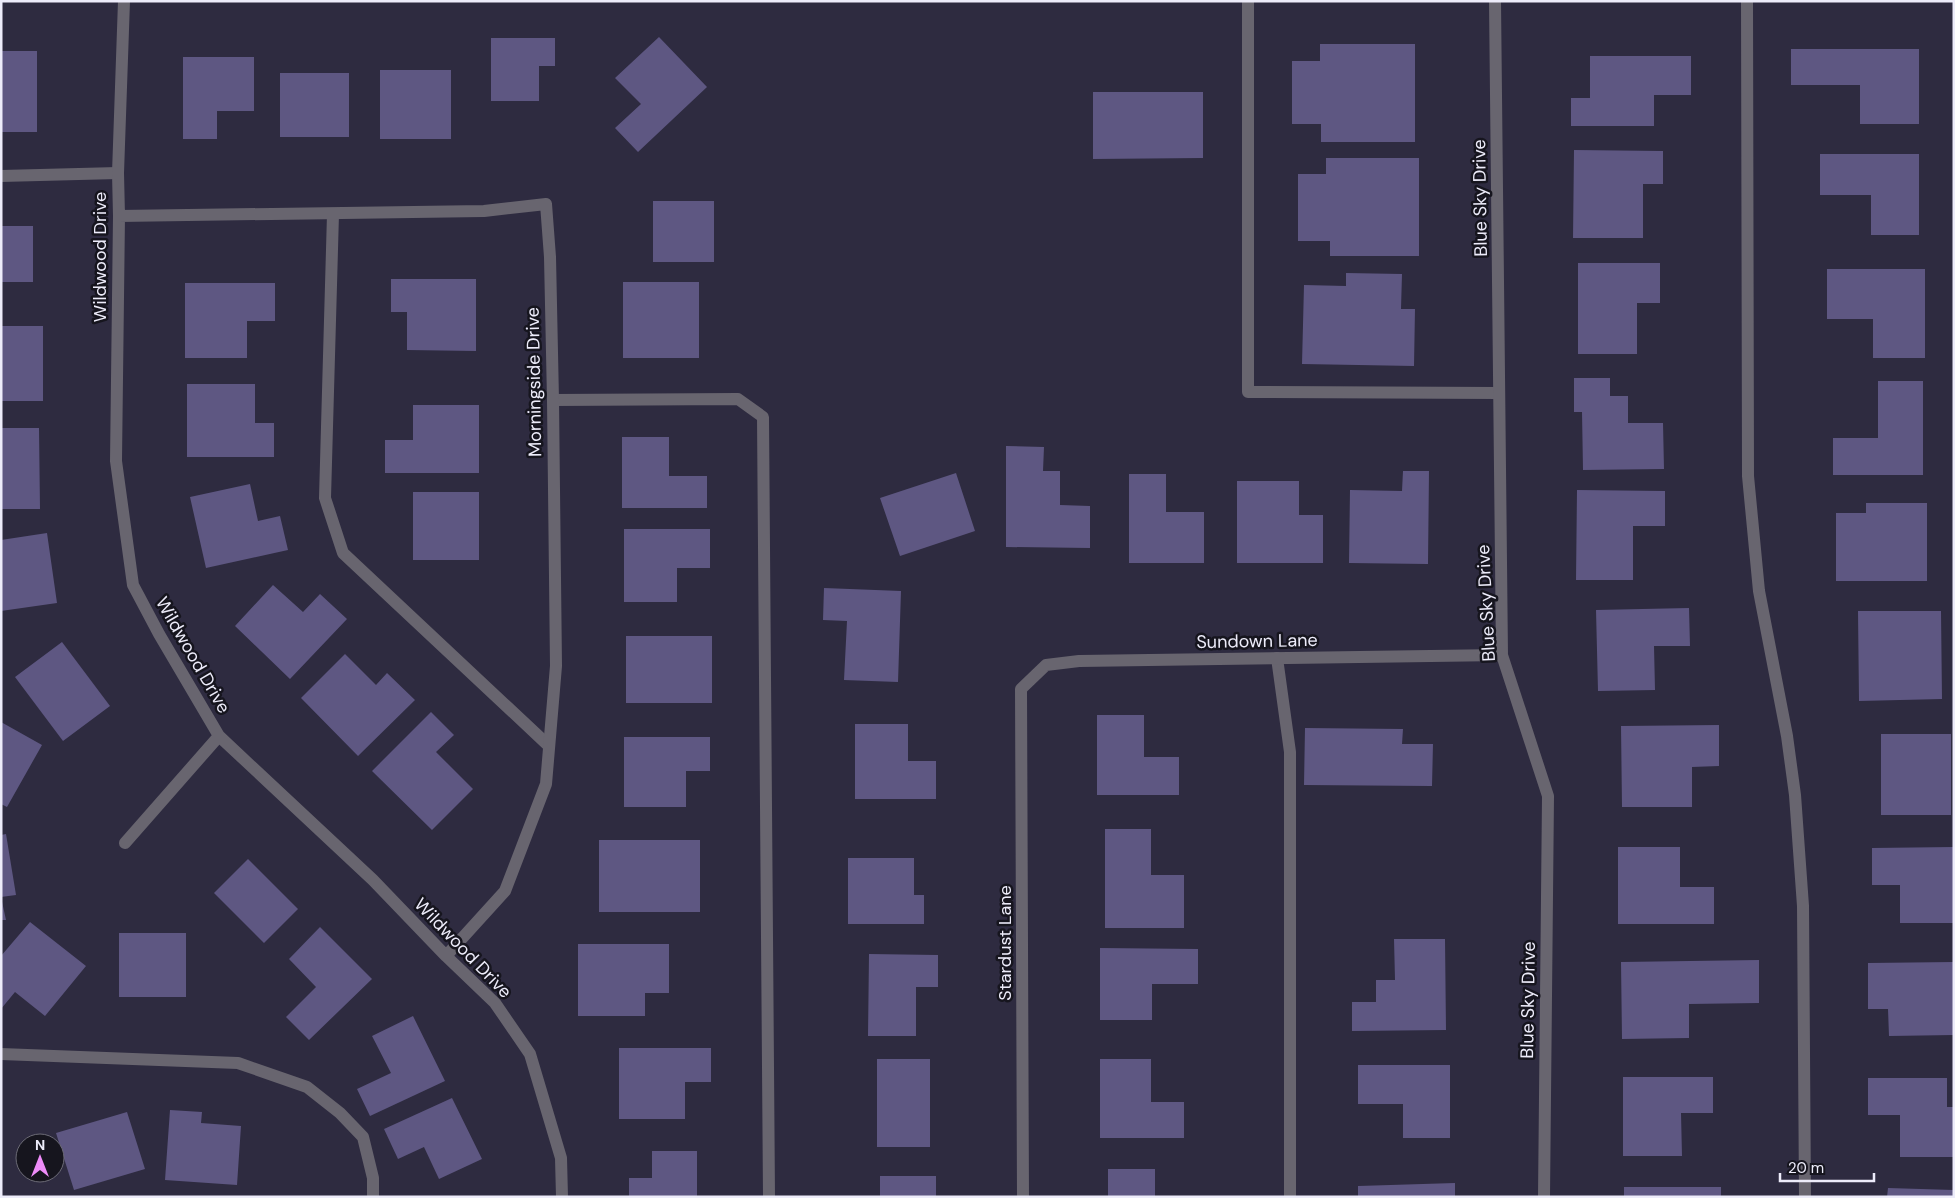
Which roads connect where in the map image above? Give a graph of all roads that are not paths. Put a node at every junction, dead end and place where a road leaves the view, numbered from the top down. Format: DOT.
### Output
graph roads {
  1 [pos="124,1"];
  2 [pos="1248,1"];
  3 [pos="1495,1"];
  4 [pos="1747,1"];
  5 [pos="118,173"];
  6 [pos="1,176"];
  7 [pos="333,214"];
  8 [pos="119,216"];
  9 [pos="1499,393"];
  10 [pos="553,400"];
  11 [pos="1502,655"];
  12 [pos="1277,658"];
  13 [pos="1021,689"];
  14 [pos="219,736"];
  15 [pos="549,746"];
  16 [pos="125,843"];
  17 [pos="446,956"];
  18 [pos="1,1054"];
  19 [pos="373,1197"];
  20 [pos="562,1197"];
  21 [pos="769,1197"];
  22 [pos="1023,1197"];
  23 [pos="1290,1197"];
  24 [pos="1544,1197"];
  25 [pos="1805,1197"];
  1 -- 5 [label="street, Wildwood Drive"];
  2 -- 9 [label="street"];
  3 -- 9 [label="street, Blue Sky Drive"];
  4 -- 25 [label="street"];
  5 -- 6 [label="street"];
  5 -- 8 [label="street, Wildwood Drive"];
  7 -- 8 [label="street, Morningside Drive"];
  7 -- 10 [label="street, Morningside Drive"];
  7 -- 15 [label="street"];
  8 -- 14 [label="street, Wildwood Drive"];
  9 -- 11 [label="street, Blue Sky Drive"];
  10 -- 15 [label="street, Morningside Drive"];
  10 -- 21 [label="street"];
  11 -- 12 [label="street, Sundown Lane"];
  11 -- 24 [label="street, Blue Sky Drive"];
  12 -- 13 [label="street, Sundown Lane"];
  12 -- 23 [label="street"];
  13 -- 22 [label="street, Stardust Lane"];
  14 -- 16 [label="street"];
  14 -- 17 [label="street, Wildwood Drive"];
  15 -- 17 [label="street, Morningside Drive"];
  17 -- 20 [label="street, Wildwood Drive"];
  18 -- 19 [label="street"];
}
